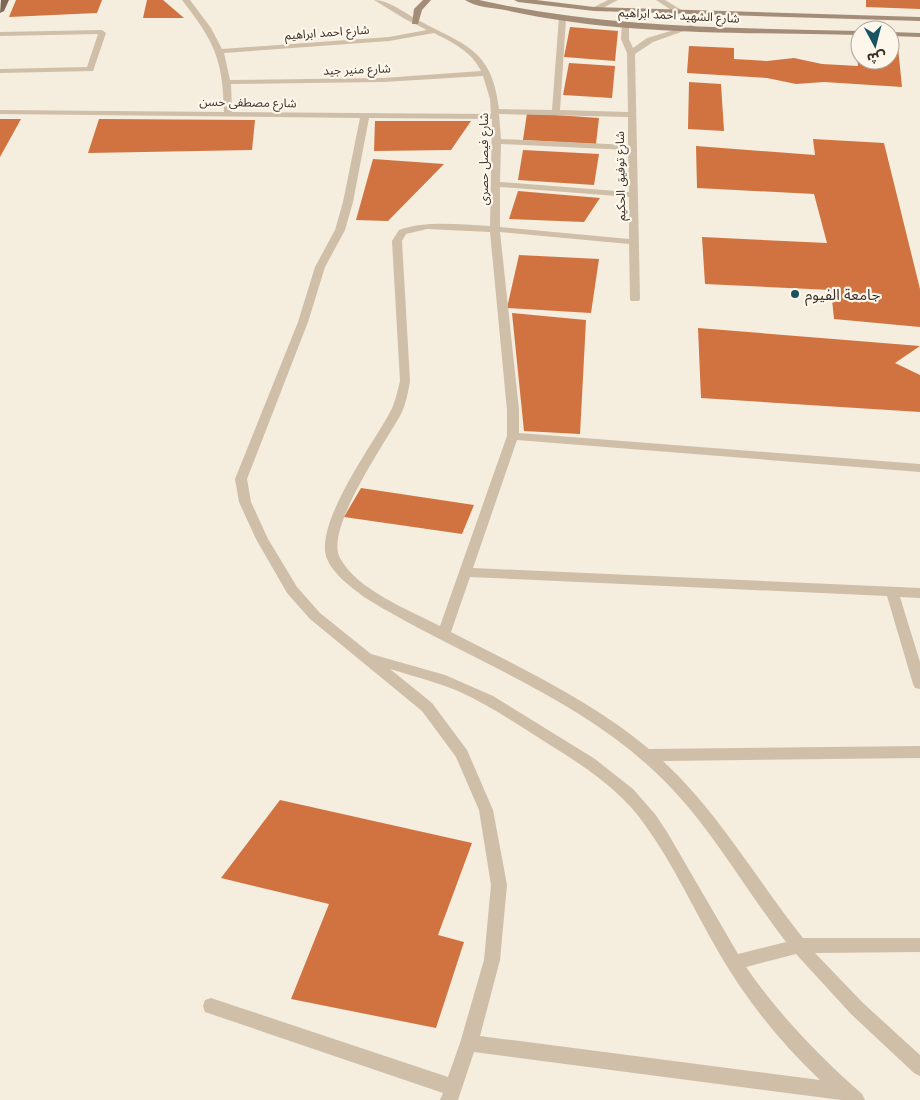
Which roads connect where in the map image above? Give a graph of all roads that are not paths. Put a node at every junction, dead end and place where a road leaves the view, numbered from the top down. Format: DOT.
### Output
graph roads {
  1 [pos="5,0"];
  2 [pos="186,0"];
  3 [pos="378,0"];
  4 [pos="427,0"];
  5 [pos="469,0"];
  6 [pos="518,0"];
  7 [pos="614,0"];
  8 [pos="660,0"];
  9 [pos="594,9"];
  10 [pos="0,10"];
  11 [pos="679,11"];
  12 [pos="562,19"];
  13 [pos="920,19"];
  14 [pos="415,22"];
  15 [pos="625,24"];
  16 [pos="691,27"];
  17 [pos="434,31"];
  18 [pos="850,33"];
  19 [pos="0,34"];
  20 [pos="900,34"];
  21 [pos="920,35"];
  22 [pos="220,51"];
  23 [pos="631,53"];
  24 [pos="0,71"];
  25 [pos="487,74"];
  26 [pos="228,82"];
  27 [pos="0,112"];
  28 [pos="556,112"];
  29 [pos="228,114"];
  30 [pos="496,114"];
  31 [pos="632,115"];
  32 [pos="365,116"];
  33 [pos="496,141"];
  34 [pos="632,148"];
  35 [pos="496,184"];
  36 [pos="633,195"];
  37 [pos="495,229"];
  38 [pos="634,242"];
  39 [pos="635,299"];
  40 [pos="514,436"];
  41 [pos="920,468"];
  42 [pos="465,572"];
  43 [pos="892,592"];
  44 [pos="920,593"];
  45 [pos="444,633"];
  46 [pos="368,658"];
  47 [pos="920,684"];
  48 [pos="920,752"];
  49 [pos="648,755"];
  50 [pos="920,945"];
  51 [pos="799,946"];
  52 [pos="734,963"];
  53 [pos="211,1006"];
  54 [pos="469,1043"];
  55 [pos="920,1067"];
  56 [pos="451,1094"];
  57 [pos="851,1096"];
  1 -- 10 [label="main road"];
  2 -- 22 [label="street"];
  3 -- 14 [label="street, شارع فيصل حصرى"];
  4 -- 14 [label="main road"];
  5 -- 12 [label="main road, شارع الشهيد احمد ابراهيم"];
  6 -- 9 [label="main road, شارع الشهيد احمد ابراهيم"];
  7 -- 9 [label="street"];
  8 -- 11 [label="street"];
  9 -- 11 [label="main road, شارع الشهيد احمد ابراهيم"];
  11 -- 13 [label="main road, شارع الشهيد احمد ابراهيم"];
  12 -- 15 [label="main road, شارع الشهيد احمد ابراهيم"];
  12 -- 28 [label="street"];
  14 -- 17 [label="street, شارع فيصل حصرى"];
  15 -- 16 [label="main road, شارع الشهيد احمد ابراهيم"];
  15 -- 23 [label="street, شارع توفيق الحكيم"];
  16 -- 18 [label="main road, شارع الشهيد احمد ابراهيم"];
  16 -- 23 [label="street"];
  17 -- 22 [label="street, شارع احمد ابراهيم"];
  17 -- 25 [label="street, شارع فيصل حصرى"];
  19 -- 24 [label="street"];
  20 -- 21 [label="main road"];
  22 -- 26 [label="street"];
  23 -- 31 [label="street, شارع توفيق الحكيم"];
  25 -- 26 [label="street, شارع منير جيد"];
  25 -- 30 [label="street, شارع فيصل حصرى"];
  26 -- 29 [label="street"];
  27 -- 29 [label="street, شارع مصطفى حسن"];
  28 -- 30 [label="street, شارع مصطفى حسن"];
  28 -- 31 [label="street, شارع مصطفى حسن"];
  29 -- 32 [label="street, شارع مصطفى حسن"];
  30 -- 32 [label="street, شارع مصطفى حسن"];
  30 -- 33 [label="street, شارع فيصل حصرى"];
  31 -- 34 [label="street, شارع توفيق الحكيم"];
  32 -- 46 [label="street"];
  33 -- 34 [label="street"];
  33 -- 35 [label="street, شارع فيصل حصرى"];
  34 -- 36 [label="street, شارع توفيق الحكيم"];
  35 -- 36 [label="street"];
  35 -- 37 [label="street, شارع فيصل حصرى"];
  36 -- 38 [label="street, شارع توفيق الحكيم"];
  37 -- 38 [label="street"];
  37 -- 40 [label="street, شارع فيصل حصرى"];
  37 -- 45 [label="street"];
  38 -- 39 [label="street, شارع توفيق الحكيم"];
  40 -- 41 [label="street"];
  40 -- 42 [label="street"];
  42 -- 43 [label="street"];
  42 -- 45 [label="street"];
  43 -- 44 [label="street"];
  43 -- 47 [label="street"];
  45 -- 49 [label="street"];
  46 -- 52 [label="street"];
  46 -- 54 [label="street"];
  48 -- 49 [label="street"];
  49 -- 51 [label="street"];
  50 -- 51 [label="street"];
  51 -- 52 [label="street"];
  51 -- 55 [label="street"];
  52 -- 57 [label="street"];
  53 -- 56 [label="street"];
  54 -- 56 [label="street"];
  54 -- 57 [label="street"];
}
